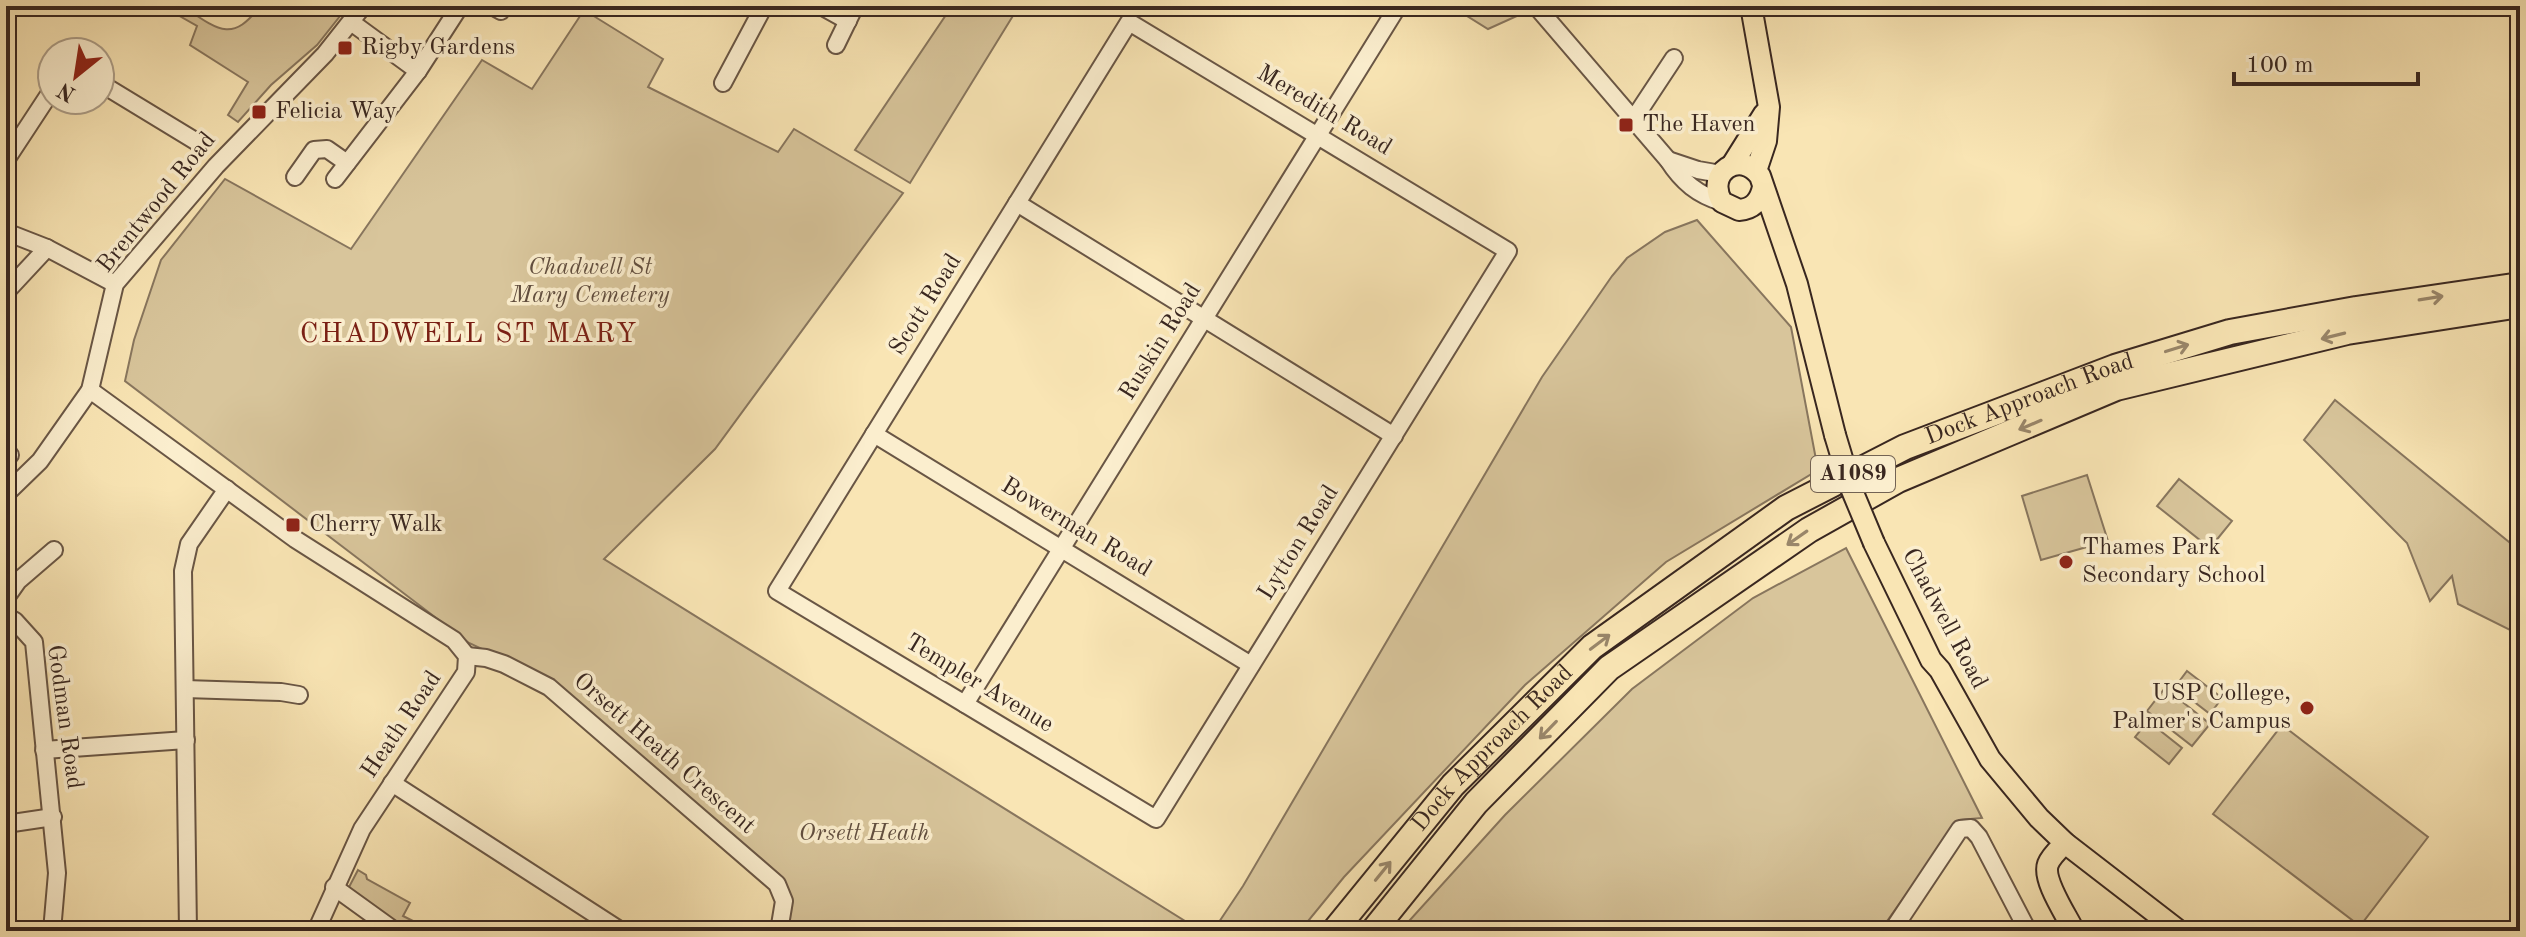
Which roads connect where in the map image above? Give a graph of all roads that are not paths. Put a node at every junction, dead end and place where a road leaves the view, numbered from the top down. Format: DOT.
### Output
graph roads {
  1 [pos="363,6"];
  2 [pos="460,6"];
  3 [pos="764,6"];
  4 [pos="821,6"];
  5 [pos="1398,6"];
  6 [pos="1536,6"];
  7 [pos="1751,6"];
  8 [pos="851,13"];
  9 [pos="351,22"];
  10 [pos="1146,32"];
  11 [pos="836,45"];
  12 [pos="1674,67"];
  13 [pos="418,71"];
  14 [pos="723,83"];
  15 [pos="116,93"];
  16 [pos="1769,107"];
  17 [pos="36,114"];
  18 [pos="1632,118"];
  19 [pos="1318,136"];
  20 [pos="198,143"];
  21 [pos="6,160"];
  22 [pos="1668,160"];
  23 [pos="347,163"];
  24 [pos="1727,170"];
  25 [pos="295,177"];
  26 [pos="335,179"];
  27 [pos="1760,179"];
  28 [pos="1722,202"];
  29 [pos="1017,203"];
  30 [pos="1745,209"];
  31 [pos="6,232"];
  32 [pos="47,248"];
  33 [pos="1787,253"];
  34 [pos="115,284"];
  35 [pos="2520,285"];
  36 [pos="6,292"];
  37 [pos="1483,292"];
  38 [pos="2520,305"];
  39 [pos="1204,319"];
  40 [pos="90,390"];
  41 [pos="874,434"];
  42 [pos="1394,436"];
  43 [pos="227,489"];
  44 [pos="6,494"];
  45 [pos="1062,548"];
  46 [pos="54,550"];
  47 [pos="777,591"];
  48 [pos="6,598"];
  49 [pos="6,616"];
  50 [pos="467,656"];
  51 [pos="1251,665"];
  52 [pos="185,689"];
  53 [pos="299,695"];
  54 [pos="965,704"];
  55 [pos="186,740"];
  56 [pos="44,750"];
  57 [pos="392,783"];
  58 [pos="53,817"];
  59 [pos="1156,819"];
  60 [pos="6,824"];
  61 [pos="2065,843"];
  62 [pos="334,887"];
  63 [pos="52,931"];
  64 [pos="188,931"];
  65 [pos="316,931"];
  66 [pos="395,931"];
  67 [pos="621,931"];
  68 [pos="779,931"];
  69 [pos="1334,931"];
  70 [pos="1373,931"];
  71 [pos="1892,931"];
  72 [pos="2028,931"];
  73 [pos="2074,931"];
  74 [pos="2179,931"];
  1 -- 9 [label="street, Brentwood Road"];
  2 -- 13 [label="street"];
  3 -- 14 [label="street"];
  4 -- 8 [label="street"];
  5 -- 19 [label="street, Ruskin Road"];
  6 -- 18 [label="street"];
  7 -- 16 [label="main road"];
  8 -- 11 [label="street"];
  9 -- 13 [label="street"];
  9 -- 34 [label="street, Brentwood Road"];
  10 -- 19 [label="street, Meredith Road"];
  10 -- 29 [label="street, Scott Road"];
  12 -- 18 [label="street"];
  13 -- 23 [label="street"];
  15 -- 20 [label="street"];
  16 -- 24 [label="main road"];
  16 -- 27 [label="main road"];
  17 -- 21 [label="street"];
  18 -- 22 [label="street"];
  19 -- 37 [label="street, Meredith Road"];
  19 -- 39 [label="street, Ruskin Road"];
  22 -- 24 [label="street"];
  22 -- 28 [label="street"];
  23 -- 25 [label="street"];
  23 -- 26 [label="street"];
  24 -- 27 [label="main road"];
  24 -- 28 [label="main road"];
  27 -- 30 [label="main road"];
  27 -- 33 [label="main road, Chadwell Road"];
  28 -- 30 [label="main road"];
  29 -- 39 [label="street"];
  29 -- 41 [label="street, Scott Road"];
  30 -- 33 [label="main road, Chadwell Road"];
  31 -- 32 [label="street"];
  32 -- 34 [label="street"];
  32 -- 36 [label="street"];
  33 -- 61 [label="main road, Chadwell Road, bridge"];
  34 -- 40 [label="street, Brentwood Road"];
  69 -- 35 [label="highway, Dock Approach Road / A1089, one-way"];
  37 -- 42 [label="street, Lytton Road"];
  38 -- 70 [label="highway, Dock Approach Road / A1089, one-way"];
  39 -- 42 [label="street"];
  39 -- 45 [label="street, Ruskin Road"];
  40 -- 43 [label="street, Heath Road"];
  40 -- 44 [label="street, Brentwood Road"];
  41 -- 45 [label="street, Bowerman Road"];
  41 -- 47 [label="street, Scott Road"];
  42 -- 51 [label="street, Lytton Road"];
  43 -- 50 [label="street, Heath Road"];
  43 -- 52 [label="street"];
  45 -- 51 [label="street, Bowerman Road"];
  45 -- 54 [label="street, Ruskin Road"];
  46 -- 48 [label="street"];
  47 -- 54 [label="street, Templer Avenue"];
  49 -- 56 [label="street, Godman Road"];
  50 -- 57 [label="street, Heath Road"];
  50 -- 68 [label="street, Orsett Heath Crescent"];
  51 -- 59 [label="street, Lytton Road"];
  52 -- 53 [label="street"];
  52 -- 55 [label="street"];
  54 -- 59 [label="street, Templer Avenue"];
  55 -- 56 [label="street"];
  55 -- 64 [label="street"];
  56 -- 58 [label="street, Godman Road"];
  57 -- 62 [label="street, Heath Road"];
  57 -- 67 [label="street"];
  58 -- 60 [label="street"];
  58 -- 63 [label="street, Godman Road"];
  61 -- 73 [label="main road"];
  61 -- 74 [label="main road, Chadwell Road"];
  62 -- 65 [label="street, Heath Road"];
  62 -- 66 [label="street"];
  71 -- 72 [label="street"];
}
